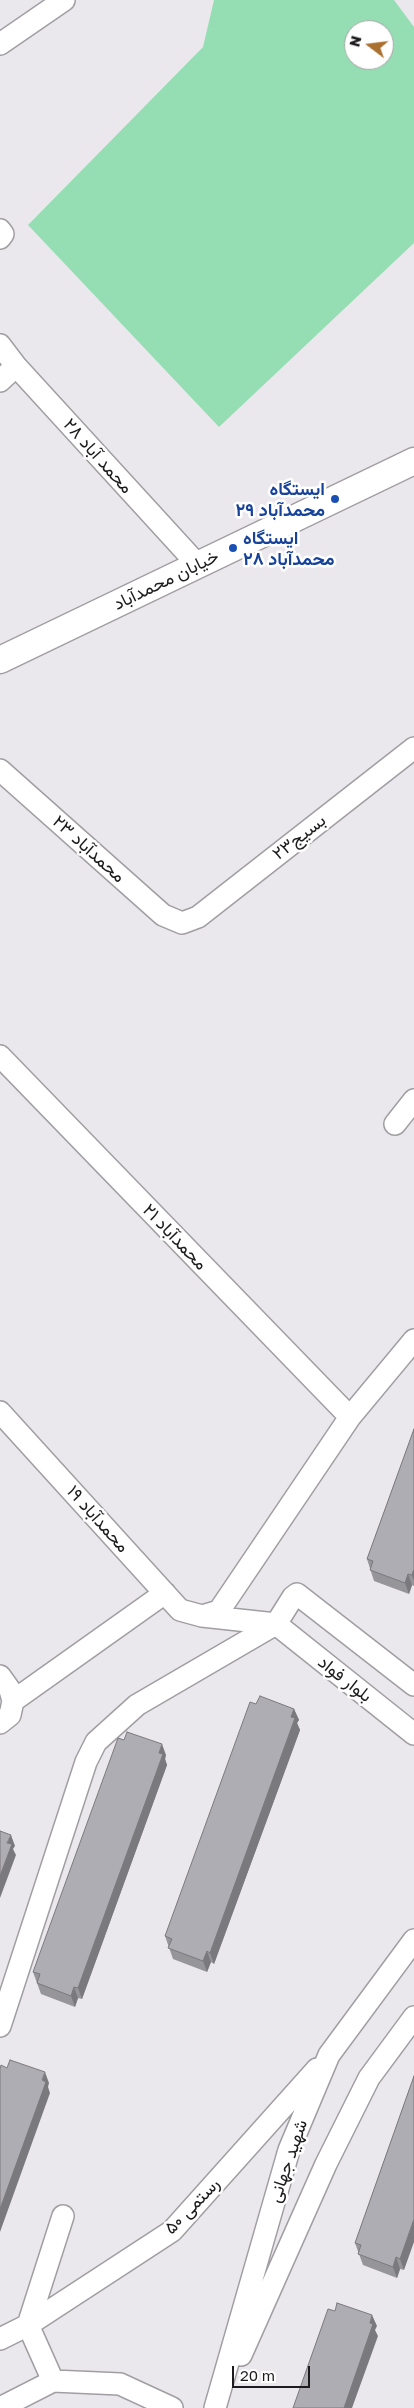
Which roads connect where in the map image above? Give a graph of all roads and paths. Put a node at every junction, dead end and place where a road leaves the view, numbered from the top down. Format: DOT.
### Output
graph roads {
  1 [pos="64,0"];
  2 [pos="0,44"];
  3 [pos="0,230"];
  4 [pos="0,238"];
  5 [pos="0,345"];
  6 [pos="16,366"];
  7 [pos="0,381"];
  8 [pos="414,462"];
  9 [pos="198,565"];
  10 [pos="0,660"];
  11 [pos="414,748"];
  12 [pos="0,770"];
  13 [pos="182,923"];
  14 [pos="0,1056"];
  15 [pos="414,1100"];
  16 [pos="395,1124"];
  17 [pos="414,1340"];
  18 [pos="0,1412"];
  19 [pos="350,1416"];
  20 [pos="165,1593"];
  21 [pos="202,1616"];
  22 [pos="276,1624"];
  23 [pos="0,1676"];
  24 [pos="414,1685"];
  25 [pos="13,1701"];
  26 [pos="0,1722"];
  27 [pos="414,1734"];
  28 [pos="414,1940"];
  29 [pos="414,2017"];
  30 [pos="0,2026"];
  31 [pos="329,2055"];
  32 [pos="63,2216"];
  33 [pos="28,2325"];
  34 [pos="0,2339"];
  35 [pos="53,2381"];
  36 [pos="0,2408"];
  37 [pos="172,2408"];
  38 [pos="216,2408"];
  1 -- 2 [label="street"];
  3 -- 4 [label="street"];
  5 -- 6 [label="street, محمد آباد ۲۸"];
  6 -- 7 [label="street"];
  6 -- 9 [label="street, محمد آباد ۲۸"];
  8 -- 9 [label="street, خیابان محمدآباد"];
  9 -- 10 [label="street, خیابان محمدآباد"];
  11 -- 13 [label="street, بسیج۲۳"];
  12 -- 13 [label="street, محمدآباد ۲۳"];
  14 -- 19 [label="street, محمدآباد ۲۱"];
  15 -- 16 [label="street"];
  17 -- 19 [label="street"];
  18 -- 20 [label="street, محمدآباد ۱۹"];
  19 -- 21 [label="street"];
  20 -- 21 [label="street, محمدآباد ۱۹"];
  20 -- 25 [label="street"];
  21 -- 22 [label="street, محمدآباد ۱۹"];
  22 -- 24 [label="street"];
  22 -- 27 [label="street, بلوار فواد"];
  22 -- 30 [label="street"];
  23 -- 25 [label="street"];
  25 -- 26 [label="street"];
  28 -- 31 [label="street, شهید جهانی"];
  29 -- 38 [label="street, شهید جهانی"];
  31 -- 33 [label="street, رستمی ۵۰"];
  31 -- 38 [label="street, شهید جهانی"];
  32 -- 33 [label="street"];
  33 -- 34 [label="street, رستمی ۵۰"];
  33 -- 35 [label="street"];
  35 -- 36 [label="street"];
  35 -- 37 [label="street"];
}
